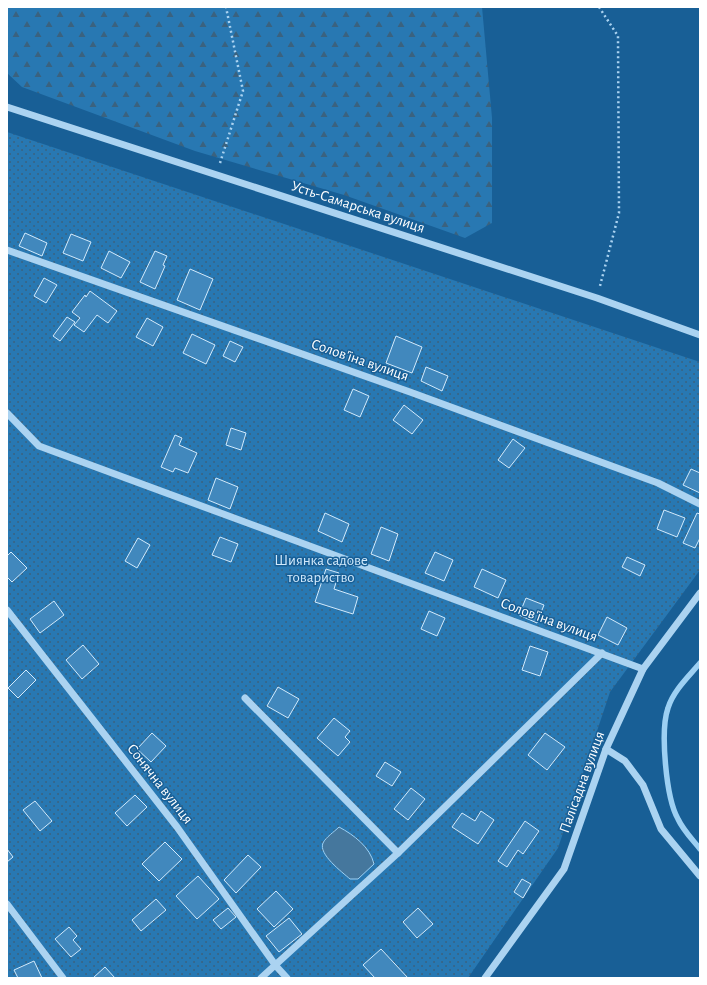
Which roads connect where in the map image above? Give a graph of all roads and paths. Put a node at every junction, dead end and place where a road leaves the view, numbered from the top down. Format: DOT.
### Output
graph roads {
  1 [pos="226,7"];
  2 [pos="599,7"];
  3 [pos="7,107"];
  4 [pos="217,175"];
  5 [pos="7,250"];
  6 [pos="597,298"];
  7 [pos="700,335"];
  8 [pos="7,413"];
  9 [pos="700,504"];
  10 [pos="700,592"];
  11 [pos="7,610"];
  12 [pos="602,653"];
  13 [pos="643,669"];
  14 [pos="245,698"];
  15 [pos="606,749"];
  16 [pos="398,853"];
  17 [pos="700,876"];
  18 [pos="7,904"];
  19 [pos="276,966"];
  20 [pos="63,978"];
  21 [pos="261,978"];
  22 [pos="287,978"];
  23 [pos="485,978"];
  1 -- 4 [label="path"];
  2 -- 6 [label="path"];
  3 -- 4 [label="street, Усть-Самарська вулиця"];
  4 -- 6 [label="street, Усть-Самарська вулиця"];
  5 -- 9 [label="street, Солов'їна вулиця"];
  6 -- 7 [label="street, Усть-Самарська вулиця"];
  8 -- 12 [label="street, Солов'їна вулиця"];
  10 -- 13 [label="street, Палісадна вулиця"];
  11 -- 19 [label="street, Сонячна вулиця"];
  12 -- 13 [label="street, Солов'їна вулиця"];
  12 -- 16 [label="street"];
  13 -- 15 [label="street, Палісадна вулиця"];
  14 -- 16 [label="street"];
  15 -- 17 [label="street"];
  15 -- 23 [label="street, Палісадна вулиця"];
  16 -- 19 [label="street"];
  18 -- 20 [label="street"];
  19 -- 21 [label="street"];
  19 -- 22 [label="street, Сонячна вулиця"];
}
